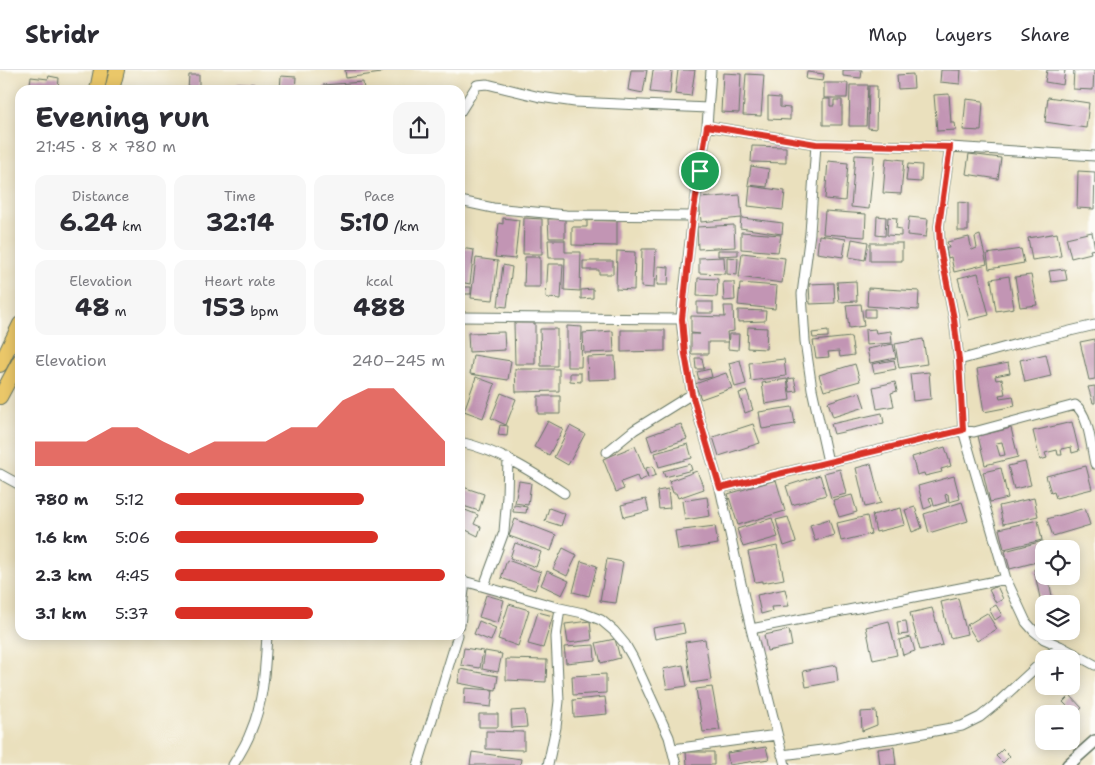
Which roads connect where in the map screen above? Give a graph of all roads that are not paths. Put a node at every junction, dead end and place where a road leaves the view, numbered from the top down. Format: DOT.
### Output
graph roads {
  1 [pos="101,70"];
  2 [pos="117,70"];
  3 [pos="711,70"];
  4 [pos="98,85"];
  5 [pos="113,85"];
  6 [pos="465,104"];
  7 [pos="708,108"];
  8 [pos="707,126"];
  9 [pos="816,144"];
  10 [pos="950,147"];
  11 [pos="1095,156"];
  12 [pos="465,202"];
  13 [pos="693,216"];
  14 [pos="465,317"];
  15 [pos="682,319"];
  16 [pos="1095,326"];
  17 [pos="15,334"];
  18 [pos="959,360"];
  19 [pos="0,365"];
  20 [pos="15,369"];
  21 [pos="692,394"];
  22 [pos="0,397"];
  23 [pos="963,430"];
  24 [pos="465,443"];
  25 [pos="607,452"];
  26 [pos="508,458"];
  27 [pos="828,462"];
  28 [pos="1095,464"];
  29 [pos="0,474"];
  30 [pos="15,482"];
  31 [pos="720,488"];
  32 [pos="564,493"];
  33 [pos="1006,579"];
  34 [pos="465,581"];
  35 [pos="484,586"];
  36 [pos="560,608"];
  37 [pos="752,629"];
  38 [pos="267,640"];
  39 [pos="456,640"];
  40 [pos="1060,646"];
  41 [pos="1055,650"];
  42 [pos="1095,666"];
  43 [pos="1035,667"];
  44 [pos="777,735"];
  45 [pos="1095,741"];
  46 [pos="673,749"];
  47 [pos="782,755"];
  48 [pos="233,765"];
  49 [pos="418,765"];
  50 [pos="548,765"];
  51 [pos="676,765"];
  52 [pos="785,765"];
  53 [pos="1068,765"];
  1 -- 4 [label="main road"];
  2 -- 5 [label="main road"];
  3 -- 7 [label="street"];
  6 -- 7 [label="street"];
  7 -- 8 [label="street"];
  8 -- 9 [label="street"];
  8 -- 13 [label="street"];
  9 -- 10 [label="street"];
  9 -- 27 [label="street"];
  10 -- 11 [label="street"];
  10 -- 18 [label="street"];
  12 -- 13 [label="street"];
  13 -- 15 [label="street"];
  14 -- 15 [label="street"];
  15 -- 21 [label="street"];
  16 -- 18 [label="street"];
  17 -- 19 [label="main road"];
  18 -- 23 [label="street"];
  20 -- 22 [label="main road"];
  21 -- 25 [label="street"];
  21 -- 31 [label="street"];
  23 -- 27 [label="street"];
  23 -- 28 [label="street"];
  23 -- 33 [label="street"];
  24 -- 26 [label="street"];
  26 -- 32 [label="street"];
  26 -- 35 [label="street"];
  27 -- 31 [label="street"];
  29 -- 30 [label="street"];
  31 -- 37 [label="street"];
  33 -- 37 [label="street"];
  33 -- 40 [label="street"];
  34 -- 35 [label="street"];
  35 -- 36 [label="street"];
  36 -- 46 [label="street"];
  36 -- 50 [label="street"];
  37 -- 44 [label="street"];
  38 -- 48 [label="street"];
  39 -- 49 [label="street"];
  40 -- 41 [label="street"];
  40 -- 42 [label="street"];
  43 -- 47 [label="street"];
  44 -- 46 [label="street"];
  44 -- 47 [label="street"];
  45 -- 53 [label="street"];
  46 -- 51 [label="street"];
  47 -- 52 [label="street"];
}
